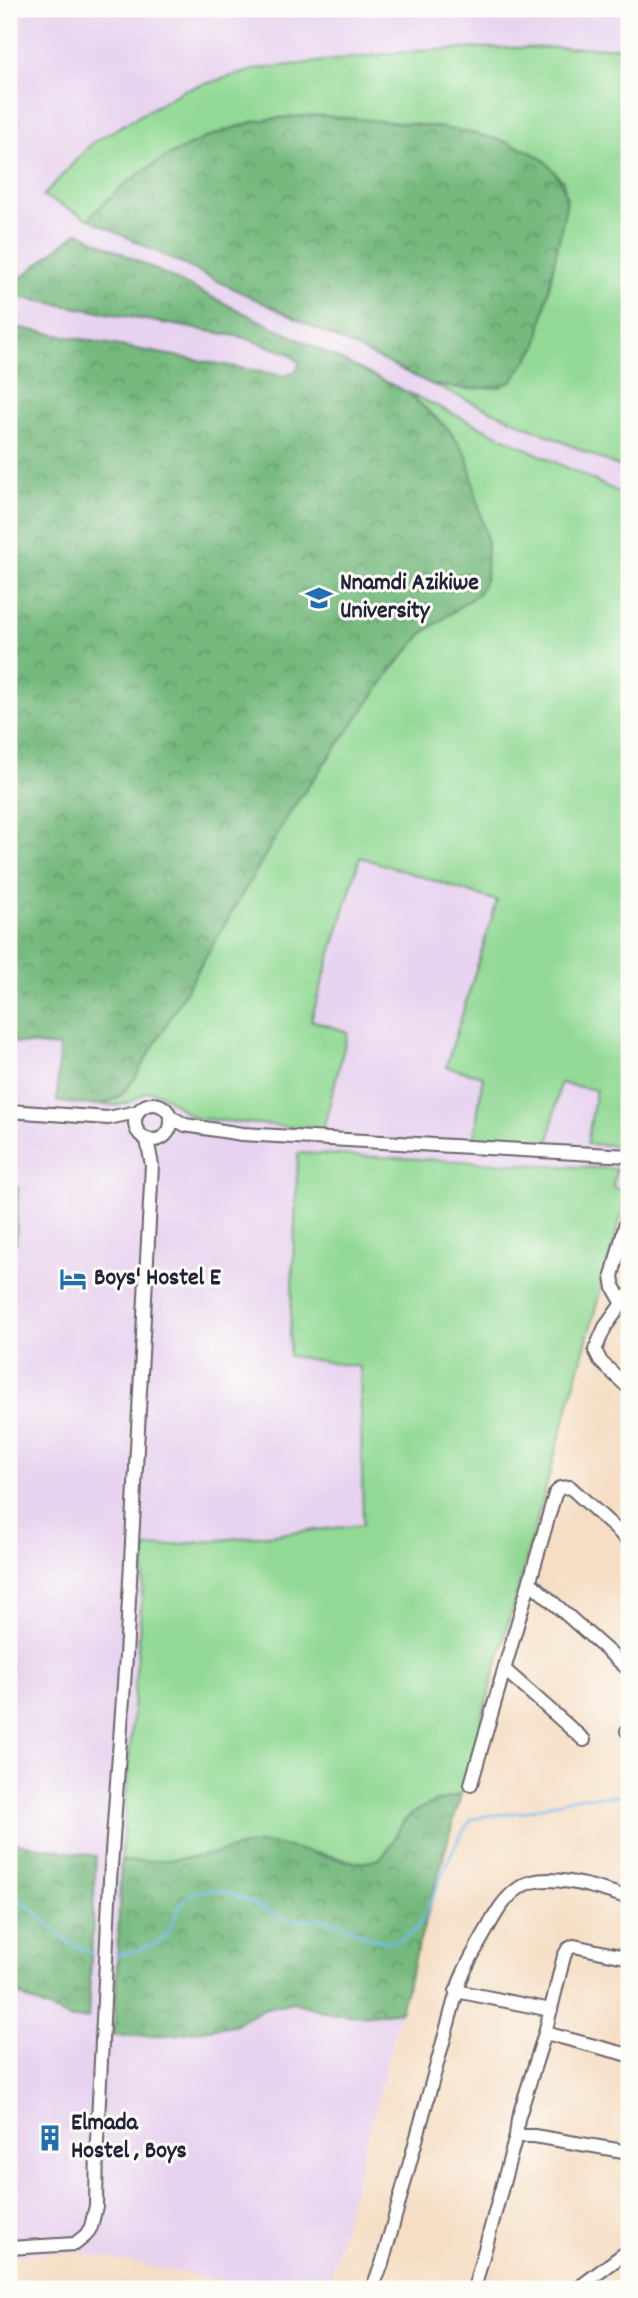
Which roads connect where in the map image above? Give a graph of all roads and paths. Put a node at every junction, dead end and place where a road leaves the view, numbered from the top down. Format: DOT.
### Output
graph roads {
  1 [pos="9,1111"];
  2 [pos="137,1112"];
  3 [pos="170,1116"];
  4 [pos="108,1118"];
  5 [pos="185,1125"];
  6 [pos="135,1129"];
  7 [pos="166,1135"];
  8 [pos="147,1140"];
  9 [pos="629,1156"];
  10 [pos="152,1165"];
  11 [pos="629,1210"];
  12 [pos="626,1298"];
  13 [pos="629,1388"];
  14 [pos="629,1541"];
  15 [pos="531,1583"];
  16 [pos="505,1670"];
  17 [pos="629,1670"];
  18 [pos="584,1740"];
  19 [pos="471,1784"];
  20 [pos="629,1898"];
  21 [pos="629,1958"];
  22 [pos="456,1991"];
  23 [pos="551,2010"];
  24 [pos="545,2033"];
  25 [pos="629,2055"];
  26 [pos="516,2136"];
  27 [pos="629,2152"];
  28 [pos="9,2248"];
  29 [pos="629,2249"];
  30 [pos="372,2289"];
  31 [pos="474,2289"];
  32 [pos="577,2289"];
  1 -- 4 [label="street"];
  2 -- 3 [label="street"];
  2 -- 4 [label="street"];
  2 -- 6 [label="street"];
  3 -- 5 [label="street"];
  3 -- 7 [label="street"];
  4 -- 6 [label="street"];
  5 -- 7 [label="street"];
  5 -- 9 [label="street"];
  6 -- 8 [label="street"];
  7 -- 8 [label="street"];
  7 -- 10 [label="street"];
  8 -- 10 [label="street"];
  10 -- 28 [label="street"];
  11 -- 12 [label="street"];
  12 -- 13 [label="street"];
  14 -- 15 [label="street"];
  15 -- 16 [label="street"];
  15 -- 17 [label="street"];
  16 -- 18 [label="street"];
  16 -- 19 [label="street"];
  20 -- 22 [label="street"];
  21 -- 23 [label="street"];
  22 -- 23 [label="street"];
  22 -- 30 [label="street"];
  23 -- 24 [label="street"];
  24 -- 25 [label="street"];
  24 -- 26 [label="street"];
  26 -- 27 [label="street"];
  26 -- 31 [label="street"];
  29 -- 32 [label="street"];
}
